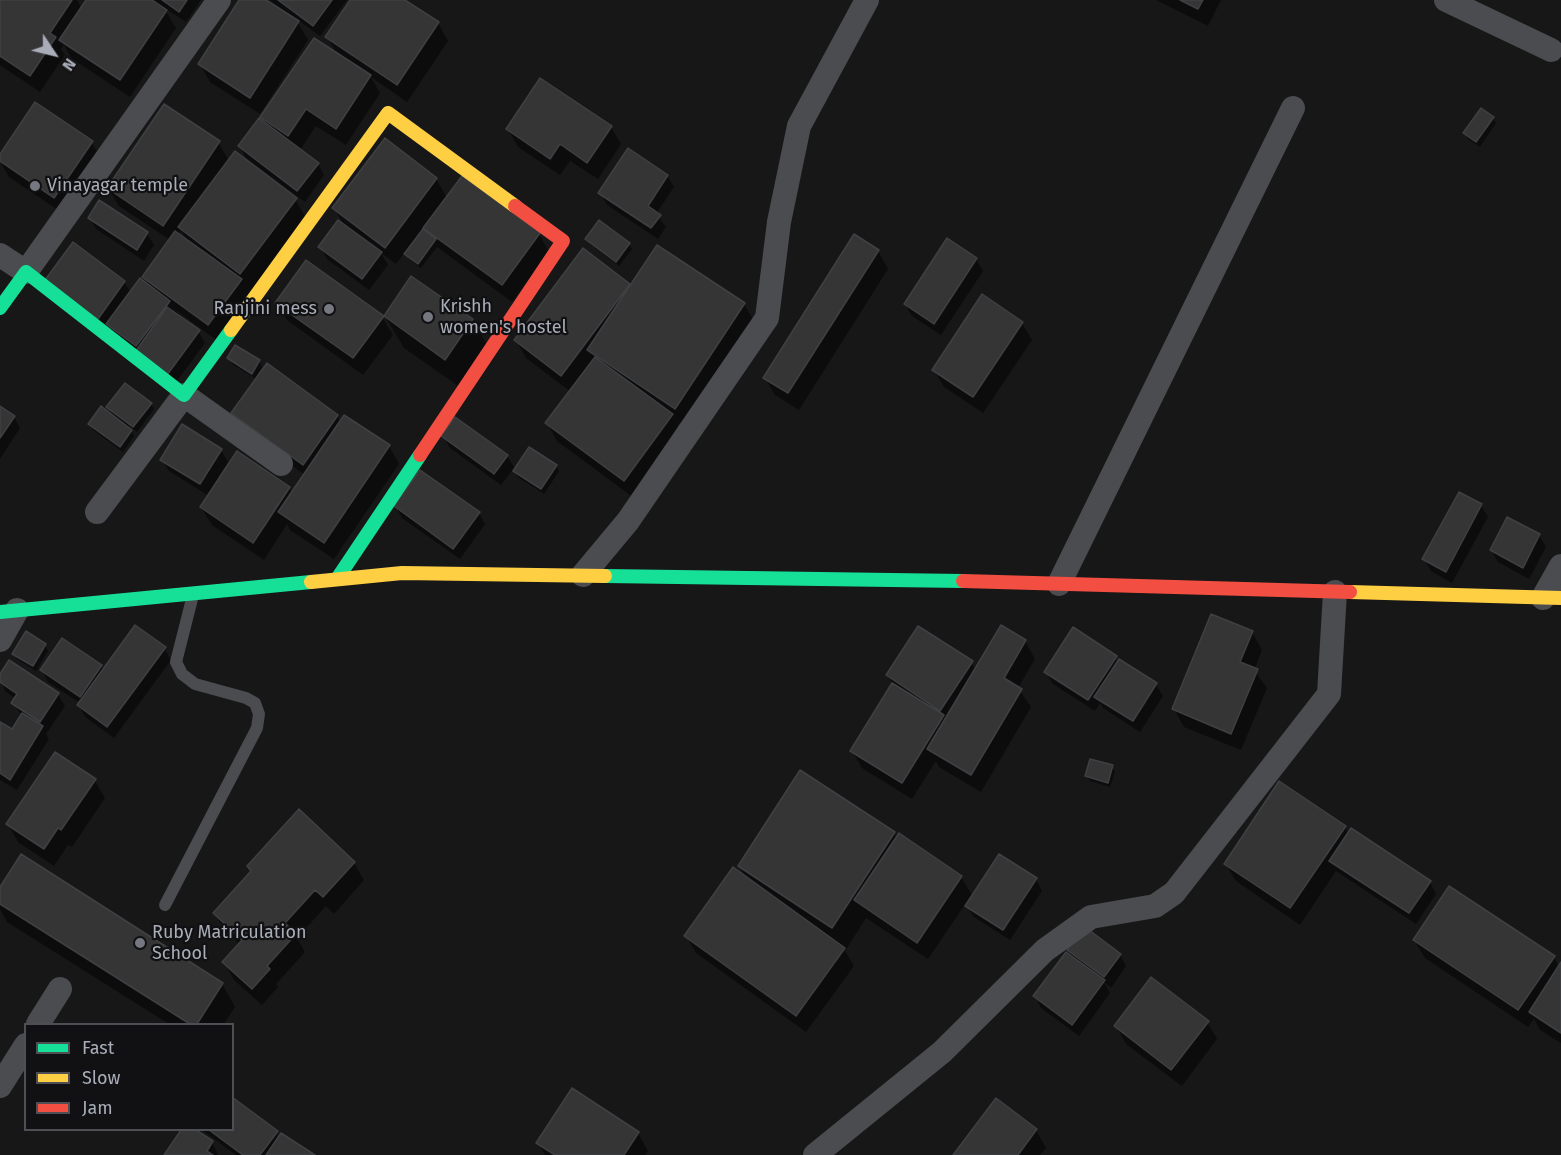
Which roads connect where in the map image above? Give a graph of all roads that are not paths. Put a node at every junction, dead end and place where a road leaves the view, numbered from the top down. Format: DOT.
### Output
graph roads {
  1 [pos="219,0"];
  2 [pos="867,0"];
  3 [pos="1446,0"];
  4 [pos="1551,50"];
  5 [pos="1293,108"];
  6 [pos="0,255"];
  7 [pos="26,272"];
  8 [pos="0,308"];
  9 [pos="184,395"];
  10 [pos="281,464"];
  11 [pos="97,512"];
  12 [pos="1561,566"];
  13 [pos="583,575"];
  14 [pos="337,579"];
  15 [pos="1059,584"];
  16 [pos="1335,592"];
  17 [pos="193,594"];
  18 [pos="1552,598"];
  19 [pos="9,611"];
  20 [pos="0,640"];
  21 [pos="165,905"];
  22 [pos="60,989"];
  23 [pos="39,1023"];
  24 [pos="24,1048"];
  25 [pos="0,1086"];
  26 [pos="815,1155"];
  1 -- 7 [label="street"];
  2 -- 13 [label="street"];
  3 -- 4 [label="street"];
  5 -- 15 [label="street"];
  6 -- 7 [label="street"];
  7 -- 8 [label="street"];
  7 -- 9 [label="street"];
  9 -- 10 [label="street"];
  9 -- 11 [label="street"];
  9 -- 14 [label="street"];
  12 -- 18 [label="street"];
  13 -- 14 [label="street"];
  13 -- 15 [label="street"];
  14 -- 17 [label="street"];
  15 -- 16 [label="street"];
  16 -- 18 [label="street"];
  16 -- 26 [label="street"];
  17 -- 19 [label="street"];
  17 -- 21 [label="lane"];
  19 -- 20 [label="street"];
  22 -- 23 [label="street"];
  24 -- 25 [label="street"];
}
